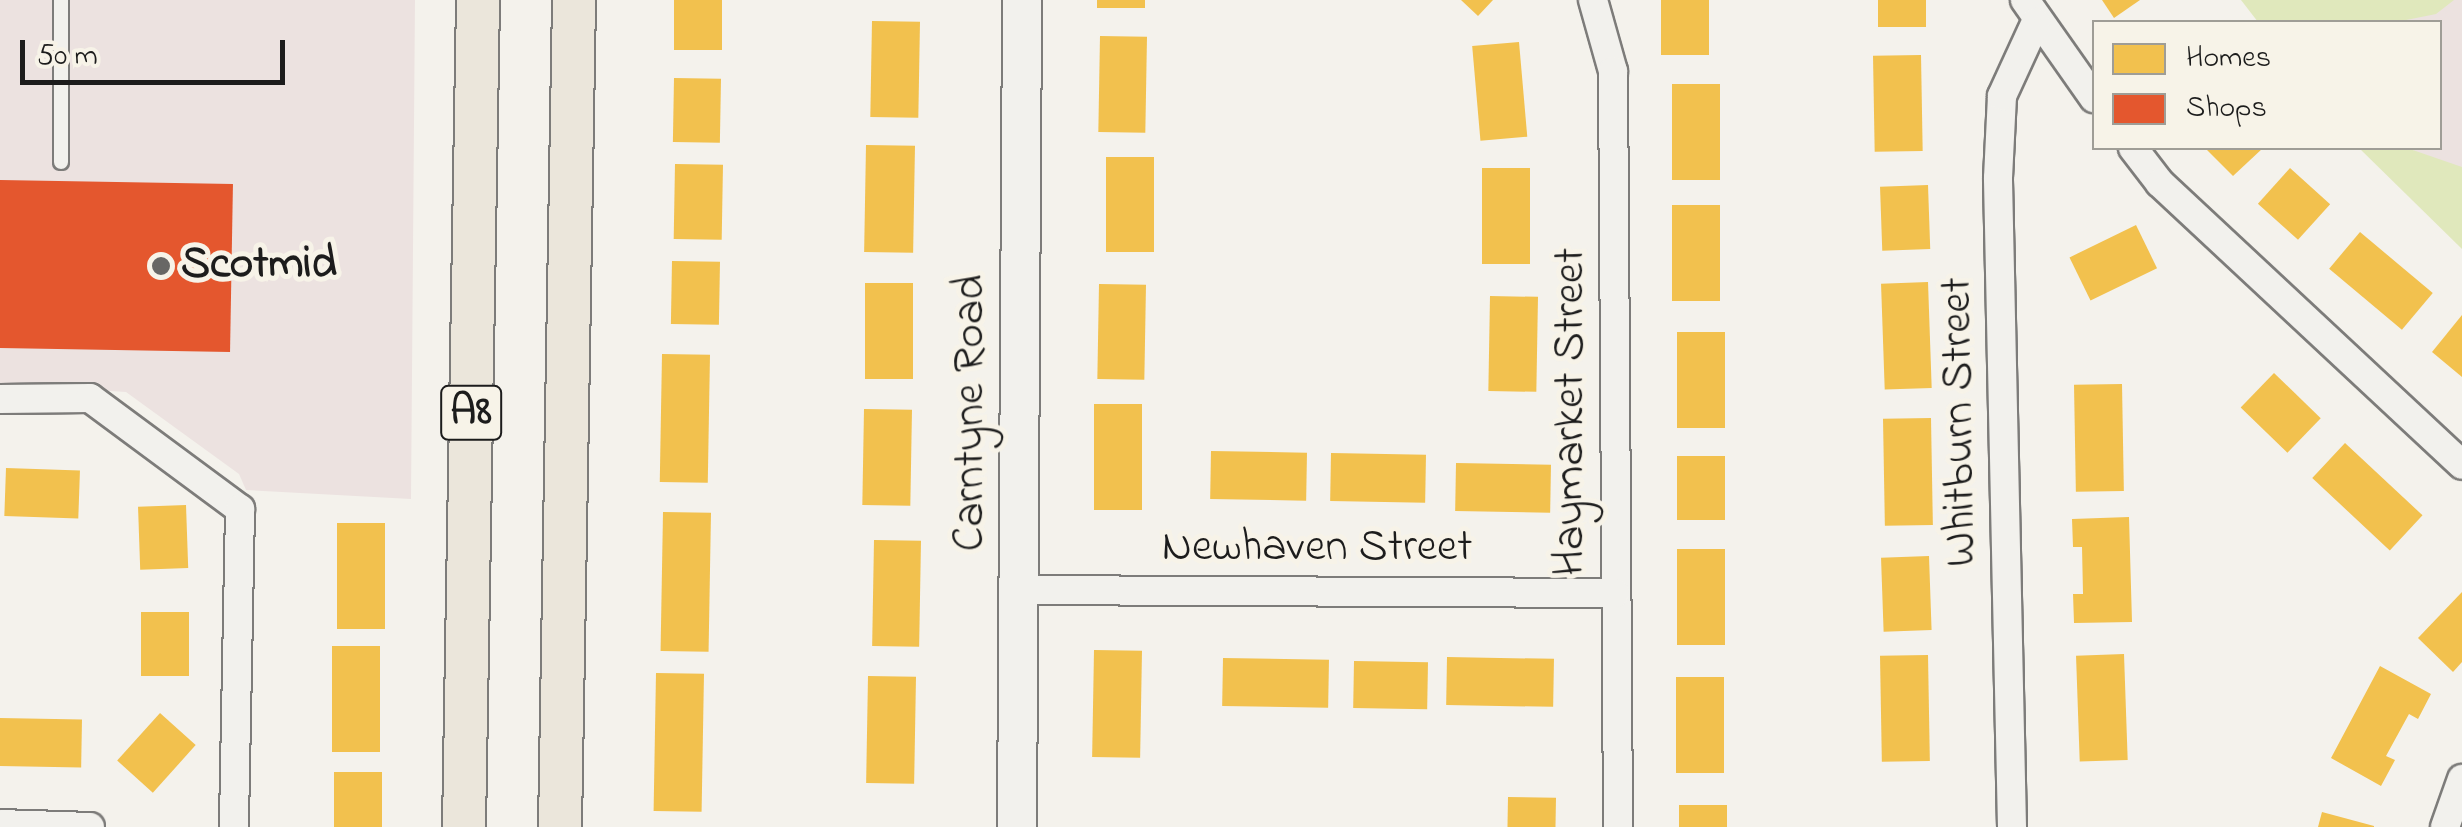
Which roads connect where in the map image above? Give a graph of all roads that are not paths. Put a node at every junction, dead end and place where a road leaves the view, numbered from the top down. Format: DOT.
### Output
graph roads {
  1 [pos="61,0"];
  2 [pos="478,0"];
  3 [pos="574,0"];
  4 [pos="1022,0"];
  5 [pos="1593,0"];
  6 [pos="2030,11"];
  7 [pos="2092,95"];
  8 [pos="2134,150"];
  9 [pos="61,162"];
  10 [pos="0,399"];
  11 [pos="2462,465"];
  12 [pos="1019,590"];
  13 [pos="1615,593"];
  14 [pos="2462,779"];
  15 [pos="0,824"];
  16 [pos="90,827"];
  17 [pos="234,827"];
  18 [pos="464,827"];
  19 [pos="560,827"];
  20 [pos="1017,827"];
  21 [pos="1618,827"];
  22 [pos="2012,827"];
  23 [pos="2444,827"];
  1 -- 9 [label="lane"];
  2 -- 18 [label="main road, A8"];
  3 -- 19 [label="main road, A8"];
  4 -- 12 [label="street, Carntyne Road"];
  5 -- 13 [label="street, Haymarket Street"];
  6 -- 7 [label="street"];
  6 -- 22 [label="street, Whitburn Street"];
  8 -- 11 [label="street"];
  10 -- 17 [label="street"];
  12 -- 13 [label="street, Newhaven Street"];
  12 -- 20 [label="street, Carntyne Road"];
  13 -- 21 [label="street, Haymarket Street"];
  14 -- 23 [label="street"];
  15 -- 16 [label="street"];
}
